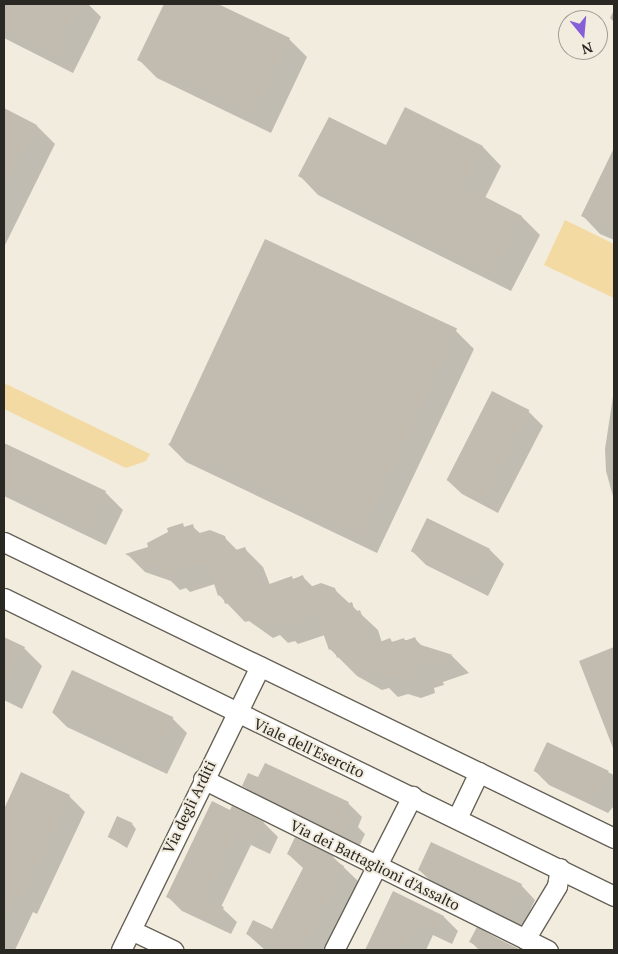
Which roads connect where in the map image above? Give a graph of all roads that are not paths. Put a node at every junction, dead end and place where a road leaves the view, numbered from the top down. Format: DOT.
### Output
graph roads {
  1 [pos="4,542"];
  2 [pos="4,598"];
  3 [pos="260,666"];
  4 [pos="235,713"];
  5 [pos="479,772"];
  6 [pos="203,779"];
  7 [pos="412,796"];
  8 [pos="457,818"];
  9 [pos="614,838"];
  10 [pos="378,865"];
  11 [pos="560,868"];
  12 [pos="614,896"];
  13 [pos="131,930"];
  14 [pos="525,939"];
  15 [pos="121,950"];
  16 [pos="172,950"];
  17 [pos="334,950"];
  18 [pos="548,950"];
  1 -- 3 [label="street"];
  2 -- 4 [label="street, Viale dell'Esercito"];
  3 -- 4 [label="street, Via degli Arditi"];
  3 -- 5 [label="street"];
  4 -- 6 [label="street, Via degli Arditi"];
  4 -- 7 [label="street, Viale dell'Esercito"];
  5 -- 8 [label="street"];
  5 -- 9 [label="street"];
  6 -- 10 [label="street, Via dei Battaglioni d'Assalto"];
  6 -- 13 [label="street, Via degli Arditi"];
  7 -- 8 [label="street, Viale dell'Esercito"];
  7 -- 10 [label="street"];
  8 -- 11 [label="street, Viale dell'Esercito"];
  10 -- 14 [label="street, Via dei Battaglioni d'Assalto"];
  10 -- 17 [label="street"];
  11 -- 12 [label="street, Viale dell'Esercito"];
  11 -- 14 [label="street"];
  13 -- 15 [label="street, Via degli Arditi"];
  13 -- 16 [label="street"];
  14 -- 18 [label="street, Via dei Battaglioni d'Assalto"];
}
